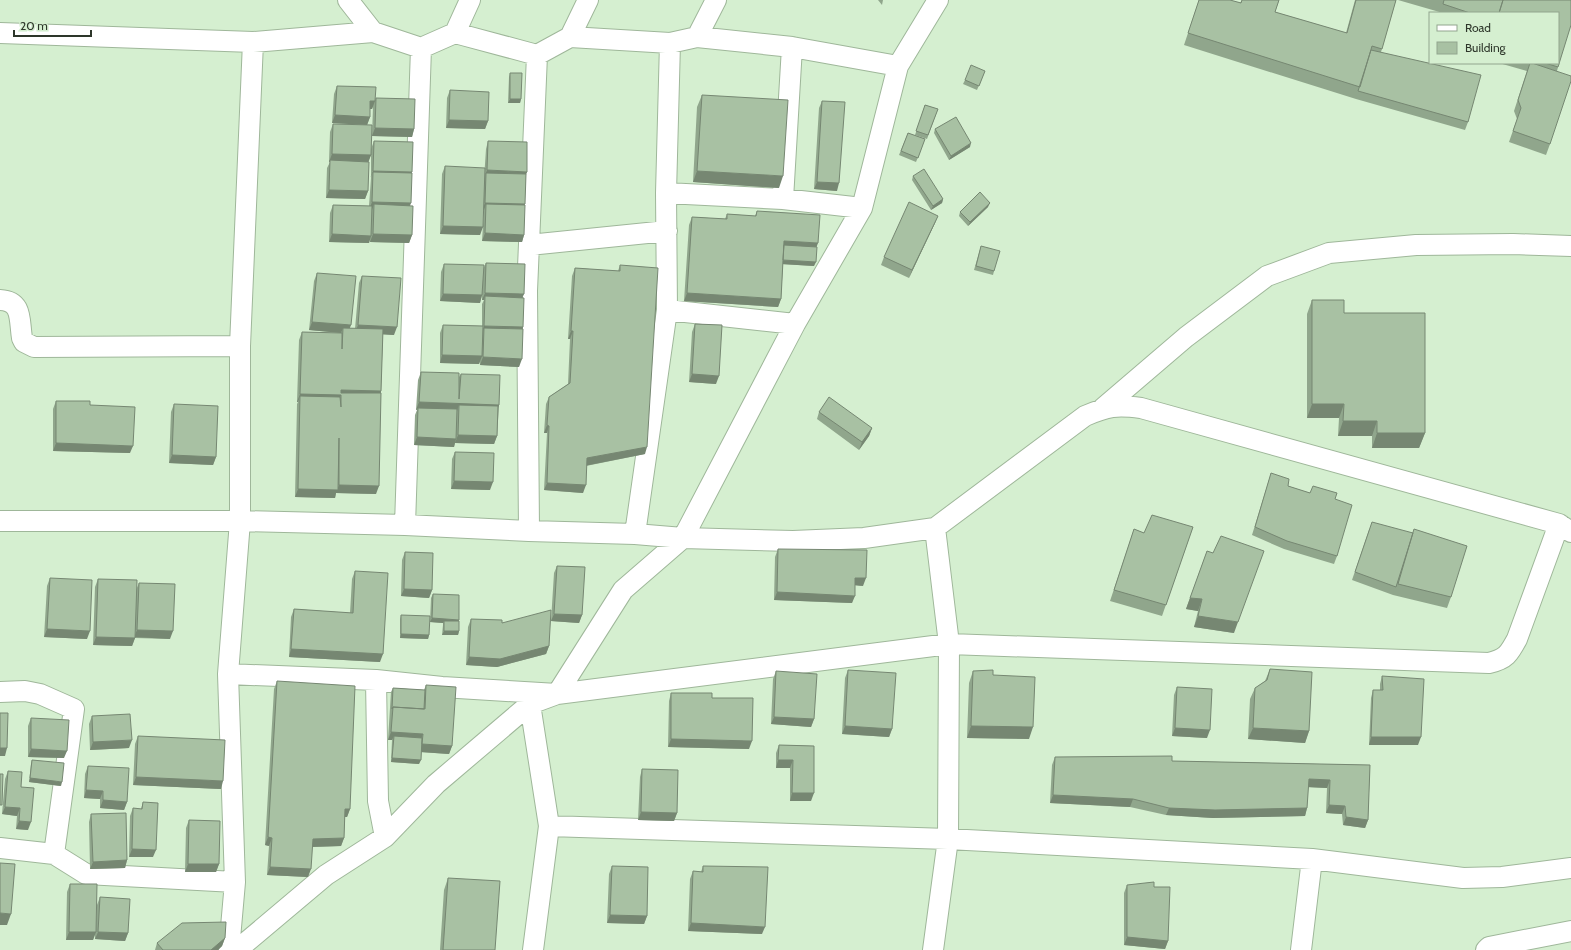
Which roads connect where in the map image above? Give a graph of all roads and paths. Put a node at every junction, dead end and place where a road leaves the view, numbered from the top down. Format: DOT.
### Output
graph roads {
  1 [pos="348,0"];
  2 [pos="470,0"];
  3 [pos="588,0"];
  4 [pos="716,0"];
  5 [pos="938,0"];
  6 [pos="373,32"];
  7 [pos="0,33"];
  8 [pos="455,33"];
  9 [pos="570,37"];
  10 [pos="697,37"];
  11 [pos="253,42"];
  12 [pos="670,43"];
  13 [pos="420,48"];
  14 [pos="792,48"];
  15 [pos="537,55"];
  16 [pos="898,66"];
  17 [pos="666,193"];
  18 [pos="782,200"];
  19 [pos="862,208"];
  20 [pos="667,231"];
  21 [pos="529,245"];
  22 [pos="1571,246"];
  23 [pos="0,300"];
  24 [pos="667,310"];
  25 [pos="795,324"];
  26 [pos="240,346"];
  27 [pos="1103,408"];
  28 [pos="0,521"];
  29 [pos="240,521"];
  30 [pos="405,525"];
  31 [pos="935,528"];
  32 [pos="1565,528"];
  33 [pos="529,532"];
  34 [pos="635,534"];
  35 [pos="683,538"];
  36 [pos="949,644"];
  37 [pos="228,674"];
  38 [pos="376,680"];
  39 [pos="0,692"];
  40 [pos="556,694"];
  41 [pos="530,704"];
  42 [pos="549,826"];
  43 [pos="386,837"];
  44 [pos="948,839"];
  45 [pos="0,848"];
  46 [pos="54,854"];
  47 [pos="1312,859"];
  48 [pos="1571,868"];
  49 [pos="235,882"];
  50 [pos="1571,931"];
  51 [pos="229,950"];
  52 [pos="237,950"];
  53 [pos="533,950"];
  54 [pos="933,950"];
  55 [pos="1301,950"];
  56 [pos="1486,950"];
  1 -- 6 [label="street"];
  2 -- 8 [label="street"];
  3 -- 9 [label="street"];
  4 -- 10 [label="street"];
  5 -- 16 [label="street"];
  6 -- 11 [label="street"];
  6 -- 13 [label="street"];
  7 -- 11 [label="street"];
  8 -- 13 [label="street"];
  8 -- 15 [label="street"];
  9 -- 12 [label="street"];
  9 -- 15 [label="street"];
  10 -- 12 [label="street"];
  10 -- 14 [label="street"];
  11 -- 26 [label="street"];
  12 -- 17 [label="street"];
  13 -- 30 [label="street"];
  14 -- 16 [label="street"];
  14 -- 18 [label="street"];
  15 -- 21 [label="street"];
  16 -- 19 [label="street"];
  17 -- 18 [label="street"];
  17 -- 20 [label="street"];
  18 -- 19 [label="street"];
  19 -- 25 [label="street"];
  20 -- 21 [label="street"];
  20 -- 24 [label="street"];
  21 -- 33 [label="street"];
  22 -- 27 [label="street"];
  23 -- 26 [label="street"];
  24 -- 25 [label="street"];
  24 -- 34 [label="street"];
  25 -- 35 [label="street"];
  26 -- 29 [label="street"];
  27 -- 31 [label="street"];
  27 -- 32 [label="street"];
  28 -- 29 [label="street"];
  29 -- 30 [label="street"];
  29 -- 37 [label="street"];
  30 -- 33 [label="street"];
  31 -- 35 [label="street"];
  31 -- 36 [label="street"];
  32 -- 36 [label="street"];
  33 -- 34 [label="street"];
  34 -- 35 [label="street"];
  35 -- 40 [label="street"];
  36 -- 40 [label="street"];
  36 -- 44 [label="street"];
  37 -- 38 [label="street"];
  37 -- 49 [label="street"];
  38 -- 40 [label="street"];
  38 -- 43 [label="street"];
  39 -- 46 [label="street"];
  40 -- 41 [label="street"];
  41 -- 42 [label="street"];
  41 -- 43 [label="street"];
  42 -- 44 [label="street"];
  42 -- 53 [label="street"];
  43 -- 52 [label="street"];
  44 -- 47 [label="street"];
  44 -- 54 [label="street"];
  45 -- 46 [label="street"];
  46 -- 49 [label="street"];
  47 -- 48 [label="street"];
  47 -- 55 [label="street"];
  49 -- 51 [label="street"];
  50 -- 56 [label="street"];
}
